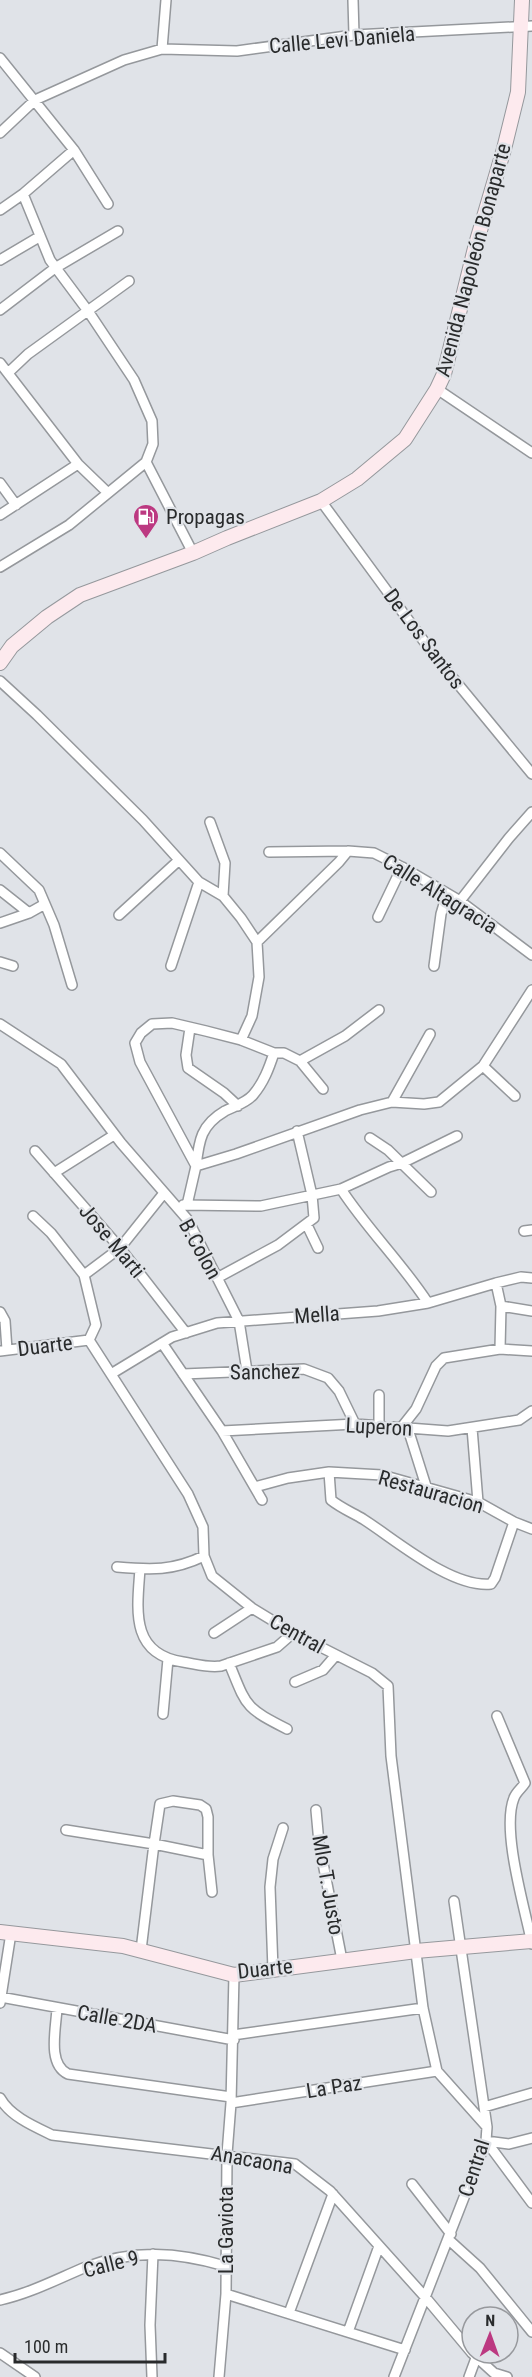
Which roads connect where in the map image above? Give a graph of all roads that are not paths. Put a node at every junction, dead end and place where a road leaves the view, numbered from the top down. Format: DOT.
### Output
graph roads {
  1 [pos="166,0"];
  2 [pos="353,0"];
  3 [pos="522,0"];
  4 [pos="527,27"];
  5 [pos="354,35"];
  6 [pos="162,49"];
  7 [pos="0,58"];
  8 [pos="35,100"];
  9 [pos="0,133"];
  10 [pos="74,150"];
  11 [pos="23,194"];
  12 [pos="108,204"];
  13 [pos="0,210"];
  14 [pos="118,231"];
  15 [pos="39,237"];
  16 [pos="0,260"];
  17 [pos="56,268"];
  18 [pos="129,280"];
  19 [pos="0,310"];
  20 [pos="88,311"];
  21 [pos="0,363"];
  22 [pos="9,372"];
  23 [pos="437,389"];
  24 [pos="532,453"];
  25 [pos="146,462"];
  26 [pos="78,464"];
  27 [pos="0,483"];
  28 [pos="107,492"];
  29 [pos="321,501"];
  30 [pos="16,505"];
  31 [pos="0,515"];
  32 [pos="194,553"];
  33 [pos="0,567"];
  34 [pos="0,663"];
  35 [pos="0,681"];
  36 [pos="532,774"];
  37 [pos="532,812"];
  38 [pos="210,822"];
  39 [pos="348,851"];
  40 [pos="269,852"];
  41 [pos="0,853"];
  42 [pos="178,861"];
  43 [pos="402,867"];
  44 [pos="199,882"];
  45 [pos="0,890"];
  46 [pos="447,894"];
  47 [pos="223,896"];
  48 [pos="460,901"];
  49 [pos="45,904"];
  50 [pos="29,913"];
  51 [pos="119,915"];
  52 [pos="378,917"];
  53 [pos="0,924"];
  54 [pos="257,942"];
  55 [pos="530,950"];
  56 [pos="0,962"];
  57 [pos="13,966"];
  58 [pos="171,966"];
  59 [pos="435,966"];
  60 [pos="72,985"];
  61 [pos="532,990"];
  62 [pos="379,1010"];
  63 [pos="0,1024"];
  64 [pos="190,1028"];
  65 [pos="429,1034"];
  66 [pos="241,1040"];
  67 [pos="273,1053"];
  68 [pos="300,1061"];
  69 [pos="483,1066"];
  70 [pos="323,1089"];
  71 [pos="515,1096"];
  72 [pos="392,1102"];
  73 [pos="238,1106"];
  74 [pos="297,1131"];
  75 [pos="114,1135"];
  76 [pos="457,1136"];
  77 [pos="370,1138"];
  78 [pos="35,1151"];
  79 [pos="402,1163"];
  80 [pos="196,1166"];
  81 [pos="54,1173"];
  82 [pos="341,1189"];
  83 [pos="430,1192"];
  84 [pos="164,1193"];
  85 [pos="312,1195"];
  86 [pos="174,1204"];
  87 [pos="187,1205"];
  88 [pos="33,1216"];
  89 [pos="307,1225"];
  90 [pos="120,1248"];
  91 [pos="318,1248"];
  92 [pos="84,1275"];
  93 [pos="217,1278"];
  94 [pos="532,1278"];
  95 [pos="496,1282"];
  96 [pos="428,1303"];
  97 [pos="501,1306"];
  98 [pos="532,1311"];
  99 [pos="0,1312"];
  100 [pos="238,1321"];
  101 [pos="186,1333"];
  102 [pos="89,1340"];
  103 [pos="162,1343"];
  104 [pos="500,1349"];
  105 [pos="4,1351"];
  106 [pos="532,1351"];
  107 [pos="247,1371"];
  108 [pos="111,1374"];
  109 [pos="183,1374"];
  110 [pos="379,1395"];
  111 [pos="532,1411"];
  112 [pos="356,1424"];
  113 [pos="379,1425"];
  114 [pos="472,1428"];
  115 [pos="404,1429"];
  116 [pos="222,1431"];
  117 [pos="329,1472"];
  118 [pos="426,1486"];
  119 [pos="255,1487"];
  120 [pos="262,1500"];
  121 [pos="478,1502"];
  122 [pos="514,1522"];
  123 [pos="532,1529"];
  124 [pos="204,1556"];
  125 [pos="117,1567"];
  126 [pos="140,1569"];
  127 [pos="252,1608"];
  128 [pos="214,1633"];
  129 [pos="293,1633"];
  130 [pos="336,1655"];
  131 [pos="168,1659"];
  132 [pos="229,1663"];
  133 [pos="295,1682"];
  134 [pos="163,1714"];
  135 [pos="497,1716"];
  136 [pos="287,1729"];
  137 [pos="316,1810"];
  138 [pos="283,1828"];
  139 [pos="66,1830"];
  140 [pos="154,1844"];
  141 [pos="207,1855"];
  142 [pos="212,1892"];
  143 [pos="454,1902"];
  144 [pos="5,1933"];
  145 [pos="532,1943"];
  146 [pos="460,1947"];
  147 [pos="141,1950"];
  148 [pos="416,1951"];
  149 [pos="342,1959"];
  150 [pos="273,1970"];
  151 [pos="234,1975"];
  152 [pos="0,1999"];
  153 [pos="57,2008"];
  154 [pos="423,2008"];
  155 [pos="233,2037"];
  156 [pos="437,2071"];
  157 [pos="532,2093"];
  158 [pos="0,2098"];
  159 [pos="231,2100"];
  160 [pos="484,2107"];
  161 [pos="487,2127"];
  162 [pos="532,2138"];
  163 [pos="486,2141"];
  164 [pos="227,2154"];
  165 [pos="412,2184"];
  166 [pos="333,2194"];
  167 [pos="532,2203"];
  168 [pos="450,2237"];
  169 [pos="380,2246"];
  170 [pos="153,2254"];
  171 [pos="225,2266"];
  172 [pos="226,2294"];
  173 [pos="426,2298"];
  174 [pos="0,2300"];
  175 [pos="289,2313"];
  176 [pos="348,2332"];
  177 [pos="532,2332"];
  178 [pos="460,2338"];
  179 [pos="405,2350"];
  180 [pos="2,2358"];
  181 [pos="486,2365"];
  182 [pos="35,2377"];
  183 [pos="152,2377"];
  184 [pos="219,2377"];
  185 [pos="394,2377"];
  186 [pos="507,2377"];
  1 -- 6 [label="street"];
  2 -- 5 [label="street"];
  3 -- 4 [label="main road, Avenida Napoleón Bonaparte"];
  4 -- 5 [label="street, Calle Levi Daniela"];
  4 -- 23 [label="main road, Avenida Napoleón Bonaparte"];
  5 -- 6 [label="street, Calle Levi Daniela"];
  6 -- 8 [label="street, Calle Levi Daniela"];
  7 -- 8 [label="street"];
  8 -- 9 [label="street, Calle Levi Daniela"];
  8 -- 10 [label="street"];
  10 -- 11 [label="street"];
  10 -- 12 [label="street"];
  11 -- 13 [label="street"];
  11 -- 15 [label="street"];
  14 -- 17 [label="street"];
  15 -- 16 [label="street"];
  15 -- 17 [label="street"];
  17 -- 19 [label="street"];
  17 -- 20 [label="street"];
  18 -- 20 [label="street"];
  20 -- 22 [label="street"];
  20 -- 25 [label="street"];
  21 -- 22 [label="street"];
  22 -- 26 [label="street"];
  23 -- 24 [label="street"];
  23 -- 29 [label="main road, Avenida Napoleón Bonaparte"];
  25 -- 28 [label="street"];
  25 -- 32 [label="street"];
  26 -- 28 [label="street"];
  26 -- 30 [label="street"];
  27 -- 30 [label="street"];
  28 -- 33 [label="street"];
  29 -- 32 [label="main road, Avenida Napoleón Bonaparte"];
  29 -- 36 [label="street, De Los Santos"];
  30 -- 31 [label="street"];
  32 -- 34 [label="main road, Avenida Napoleón Bonaparte"];
  35 -- 42 [label="street"];
  37 -- 48 [label="street"];
  38 -- 47 [label="street"];
  39 -- 40 [label="street, Calle Altagracia"];
  39 -- 43 [label="street, Calle Altagracia"];
  39 -- 54 [label="street"];
  41 -- 49 [label="street"];
  42 -- 44 [label="street"];
  42 -- 51 [label="street"];
  43 -- 46 [label="street, Calle Altagracia"];
  43 -- 52 [label="street"];
  44 -- 47 [label="street"];
  44 -- 58 [label="street"];
  45 -- 50 [label="street"];
  46 -- 48 [label="street, Calle Altagracia"];
  46 -- 59 [label="street"];
  47 -- 54 [label="street"];
  48 -- 55 [label="street, Calle Altagracia"];
  49 -- 50 [label="street"];
  49 -- 60 [label="street"];
  50 -- 53 [label="street"];
  54 -- 66 [label="street"];
  56 -- 57 [label="street"];
  61 -- 69 [label="street"];
  62 -- 68 [label="street"];
  63 -- 75 [label="street, B.Colon"];
  64 -- 66 [label="street"];
  64 -- 73 [label="street"];
  64 -- 80 [label="street"];
  65 -- 72 [label="street"];
  66 -- 67 [label="street"];
  67 -- 68 [label="street"];
  67 -- 73 [label="street"];
  68 -- 70 [label="street"];
  69 -- 71 [label="street"];
  69 -- 72 [label="street"];
  72 -- 74 [label="street"];
  73 -- 80 [label="street"];
  74 -- 80 [label="street"];
  74 -- 85 [label="street"];
  75 -- 81 [label="street"];
  75 -- 84 [label="street, B.Colon"];
  76 -- 79 [label="street"];
  77 -- 79 [label="street"];
  78 -- 81 [label="street, Jose Marti"];
  79 -- 82 [label="street"];
  79 -- 83 [label="street"];
  80 -- 87 [label="street"];
  81 -- 90 [label="street, Jose Marti"];
  82 -- 85 [label="street"];
  82 -- 96 [label="street"];
  84 -- 86 [label="street, B.Colon"];
  84 -- 90 [label="street"];
  85 -- 87 [label="street"];
  85 -- 89 [label="street"];
  86 -- 87 [label="street"];
  86 -- 93 [label="street, B.Colon"];
  88 -- 92 [label="street"];
  89 -- 91 [label="street"];
  89 -- 93 [label="street"];
  90 -- 92 [label="street"];
  90 -- 101 [label="street, Jose Marti"];
  92 -- 102 [label="street"];
  93 -- 100 [label="street, B.Colon"];
  94 -- 95 [label="street, Mella"];
  95 -- 96 [label="street, Mella"];
  95 -- 97 [label="street"];
  96 -- 100 [label="street, Mella"];
  97 -- 98 [label="street"];
  97 -- 104 [label="street"];
  99 -- 105 [label="street"];
  100 -- 101 [label="street, Mella"];
  100 -- 107 [label="street, B.Colon"];
  101 -- 103 [label="street, Mella"];
  102 -- 105 [label="street, Duarte"];
  102 -- 108 [label="street, Central"];
  103 -- 108 [label="street, Mella"];
  103 -- 109 [label="street"];
  104 -- 106 [label="street"];
  104 -- 115 [label="street"];
  107 -- 109 [label="street, Sanchez"];
  107 -- 112 [label="street, Sanchez"];
  108 -- 124 [label="street, Central"];
  109 -- 116 [label="street"];
  110 -- 113 [label="street"];
  111 -- 114 [label="street, Luperon"];
  112 -- 113 [label="street, Luperon"];
  112 -- 116 [label="street, Luperon"];
  113 -- 115 [label="street, Luperon"];
  114 -- 115 [label="street, Luperon"];
  114 -- 121 [label="street"];
  115 -- 118 [label="street"];
  116 -- 119 [label="street"];
  117 -- 118 [label="street, Restauracion"];
  117 -- 119 [label="street, Restauracion"];
  117 -- 122 [label="street"];
  118 -- 121 [label="street, Restauracion"];
  119 -- 120 [label="street"];
  121 -- 122 [label="street, Restauracion"];
  122 -- 123 [label="street, Restauracion"];
  124 -- 126 [label="street"];
  124 -- 127 [label="street, Central"];
  125 -- 126 [label="street"];
  126 -- 131 [label="street"];
  127 -- 128 [label="street"];
  127 -- 129 [label="street, Central"];
  129 -- 130 [label="street, Central"];
  129 -- 132 [label="street"];
  130 -- 133 [label="street"];
  130 -- 148 [label="street, Central"];
  131 -- 132 [label="street"];
  131 -- 134 [label="street"];
  132 -- 136 [label="street"];
  135 -- 145 [label="street"];
  137 -- 149 [label="street, Mlo T. Justo"];
  138 -- 150 [label="street"];
  139 -- 140 [label="street"];
  140 -- 141 [label="street"];
  140 -- 141 [label="street"];
  140 -- 147 [label="street"];
  141 -- 142 [label="street"];
  143 -- 146 [label="street, Central"];
  144 -- 147 [label="main road, Duarte"];
  144 -- 152 [label="street"];
  145 -- 146 [label="main road, Duarte"];
  146 -- 148 [label="main road, Duarte"];
  146 -- 160 [label="street, Central"];
  147 -- 151 [label="main road, Duarte"];
  148 -- 149 [label="main road, Duarte"];
  148 -- 154 [label="street"];
  149 -- 150 [label="main road, Duarte"];
  150 -- 151 [label="main road, Duarte"];
  151 -- 155 [label="street, La Gaviota"];
  152 -- 153 [label="street, Calle 2DA"];
  153 -- 155 [label="street, Calle 2DA"];
  153 -- 159 [label="street, La Paz"];
  154 -- 155 [label="street, Calle 2DA"];
  154 -- 156 [label="street"];
  155 -- 159 [label="street, La Gaviota"];
  156 -- 159 [label="street, La Paz"];
  156 -- 161 [label="street"];
  157 -- 160 [label="street"];
  158 -- 164 [label="street, Anacaona"];
  159 -- 164 [label="street, La Gaviota"];
  160 -- 161 [label="street, Central"];
  161 -- 163 [label="street, Central"];
  162 -- 163 [label="street"];
  163 -- 167 [label="street"];
  163 -- 168 [label="street, Central"];
  164 -- 166 [label="street, Anacaona"];
  164 -- 171 [label="street, La Gaviota"];
  165 -- 168 [label="street"];
  166 -- 169 [label="street, Anacaona"];
  166 -- 175 [label="street"];
  168 -- 173 [label="street, Central"];
  168 -- 177 [label="street"];
  169 -- 173 [label="street, Anacaona"];
  169 -- 176 [label="street"];
  170 -- 171 [label="street, Calle 9"];
  170 -- 174 [label="street, Calle 9"];
  170 -- 183 [label="street"];
  171 -- 172 [label="street, La Gaviota"];
  172 -- 175 [label="street"];
  172 -- 184 [label="street, La Gaviota"];
  173 -- 178 [label="street, Anacaona"];
  173 -- 179 [label="street, Central"];
  175 -- 176 [label="street"];
  176 -- 179 [label="street"];
  179 -- 185 [label="street, Central"];
  180 -- 182 [label="street"];
  181 -- 186 [label="street, Anacaona"];
}
